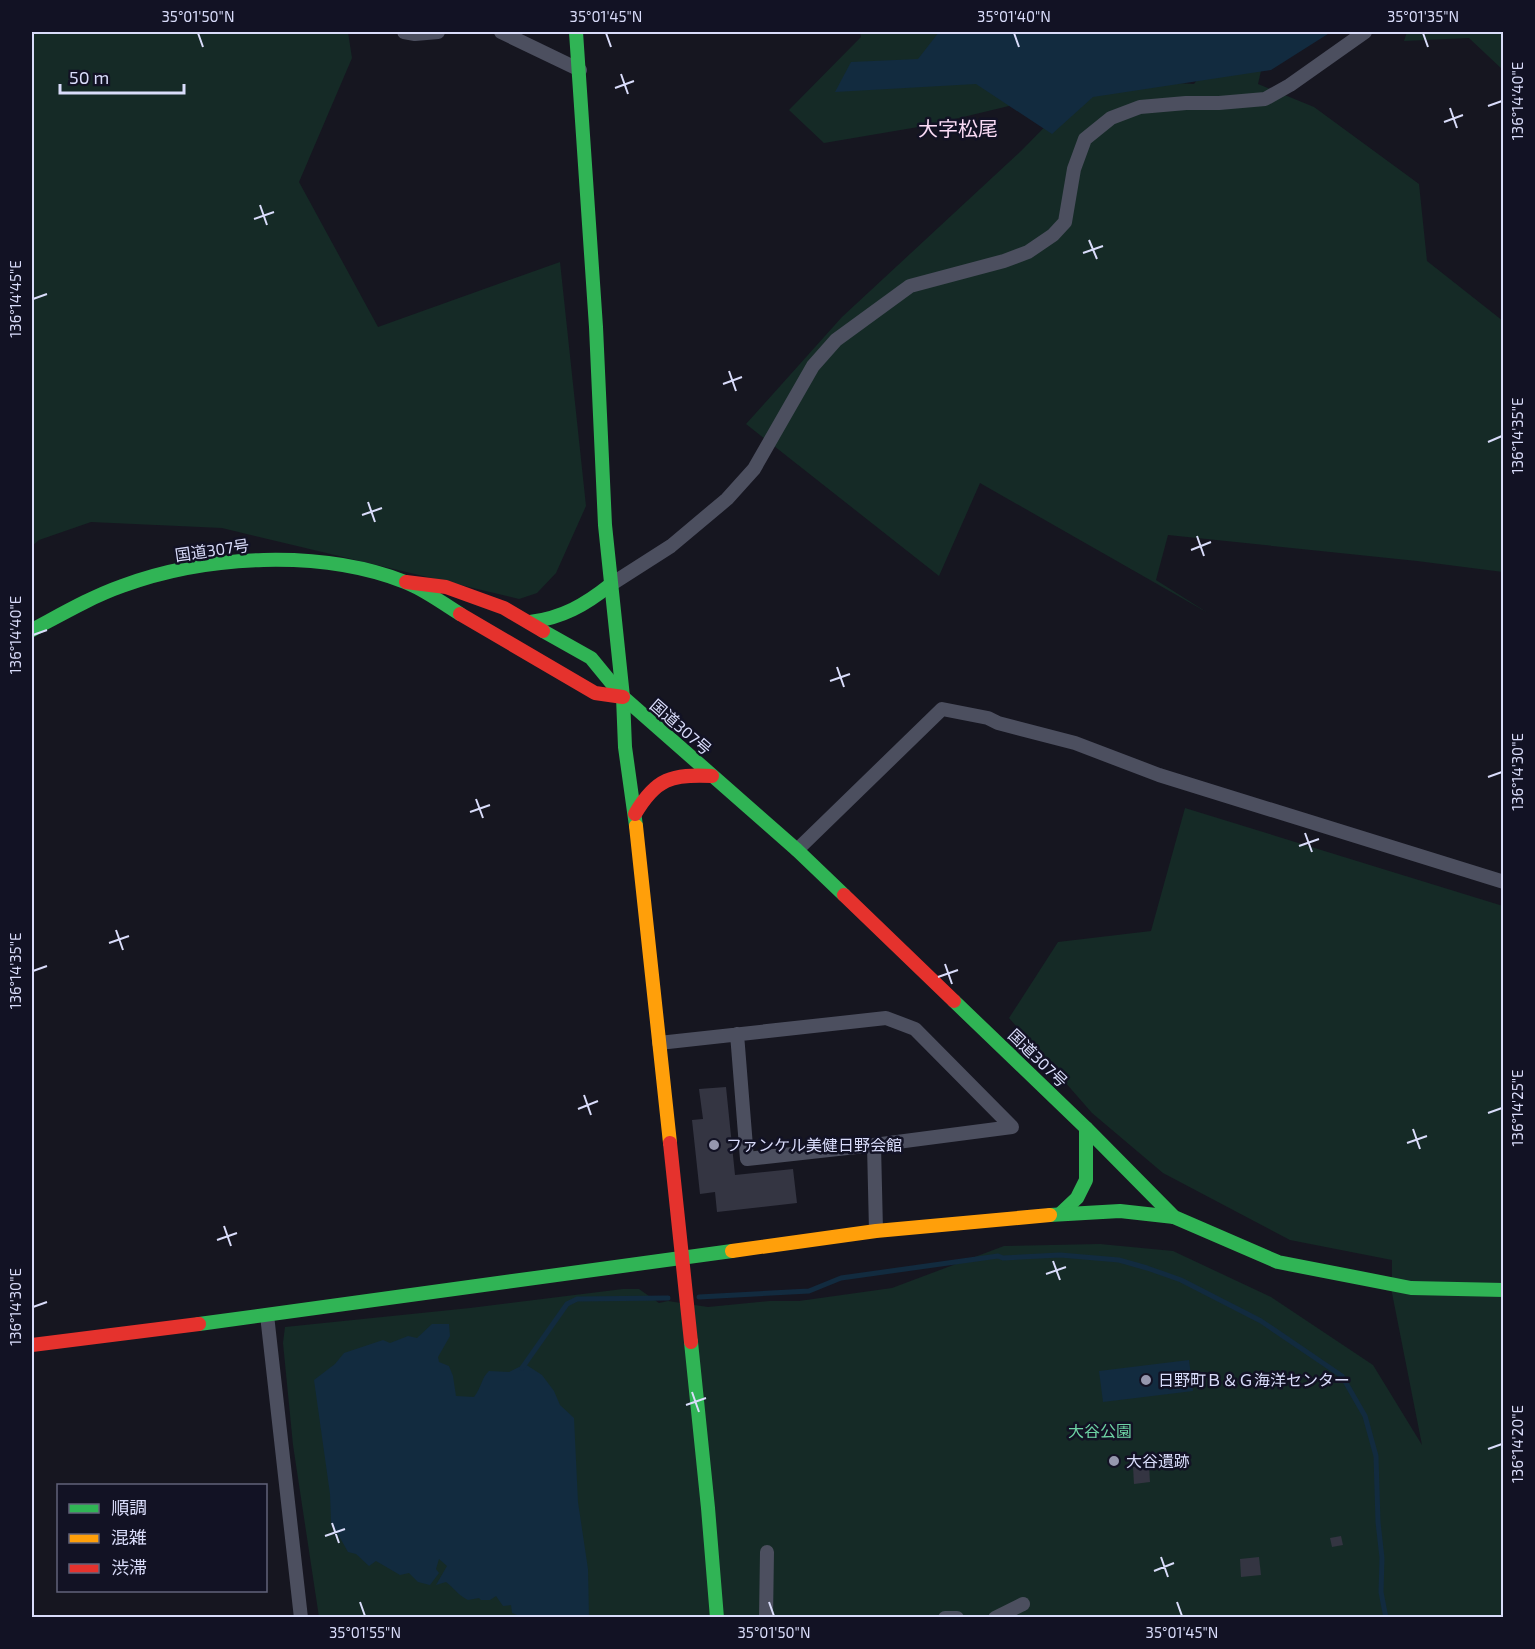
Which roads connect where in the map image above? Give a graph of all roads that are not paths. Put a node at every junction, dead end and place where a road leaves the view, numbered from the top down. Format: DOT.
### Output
graph roads {
  1 [pos="404,32"];
  2 [pos="438,32"];
  3 [pos="501,32"];
  4 [pos="576,32"];
  5 [pos="1365,32"];
  6 [pos="580,70"];
  7 [pos="406,582"];
  8 [pos="610,585"];
  9 [pos="530,622"];
  10 [pos="32,630"];
  11 [pos="623,697"];
  12 [pos="712,776"];
  13 [pos="635,814"];
  14 [pos="797,850"];
  15 [pos="1503,882"];
  16 [pos="737,1034"];
  17 [pos="659,1043"];
  18 [pos="1086,1128"];
  19 [pos="874,1145"];
  20 [pos="1060,1214"];
  21 [pos="1174,1217"];
  22 [pos="876,1231"];
  23 [pos="681,1257"];
  24 [pos="1503,1290"];
  25 [pos="267,1315"];
  26 [pos="32,1345"];
  27 [pos="767,1552"];
  28 [pos="1023,1604"];
  29 [pos="301,1617"];
  30 [pos="717,1617"];
  31 [pos="766,1617"];
  32 [pos="945,1617"];
  33 [pos="957,1617"];
  34 [pos="995,1617"];
  1 -- 2 [label="street"];
  3 -- 6 [label="street"];
  4 -- 6 [label="main road"];
  5 -- 8 [label="street"];
  6 -- 8 [label="main road"];
  7 -- 9 [label="main road, 国道307号"];
  7 -- 10 [label="main road, 国道307号"];
  7 -- 11 [label="main road, 国道307号"];
  8 -- 9 [label="main road"];
  8 -- 11 [label="main road"];
  9 -- 11 [label="main road, 国道307号"];
  11 -- 12 [label="main road, 国道307号"];
  11 -- 13 [label="main road"];
  12 -- 13 [label="main road"];
  12 -- 14 [label="main road, 国道307号"];
  13 -- 17 [label="main road"];
  14 -- 15 [label="street"];
  14 -- 18 [label="main road, 国道307号"];
  16 -- 17 [label="street"];
  16 -- 19 [label="street"];
  16 -- 19 [label="street"];
  17 -- 23 [label="main road"];
  18 -- 20 [label="main road"];
  18 -- 21 [label="main road, 国道307号"];
  19 -- 22 [label="street"];
  20 -- 21 [label="main road"];
  20 -- 22 [label="main road"];
  21 -- 24 [label="main road, 国道307号"];
  22 -- 23 [label="main road"];
  23 -- 25 [label="main road"];
  23 -- 30 [label="main road"];
  25 -- 26 [label="main road"];
  25 -- 29 [label="street"];
  27 -- 31 [label="street"];
  28 -- 34 [label="street"];
  32 -- 33 [label="street"];
}
